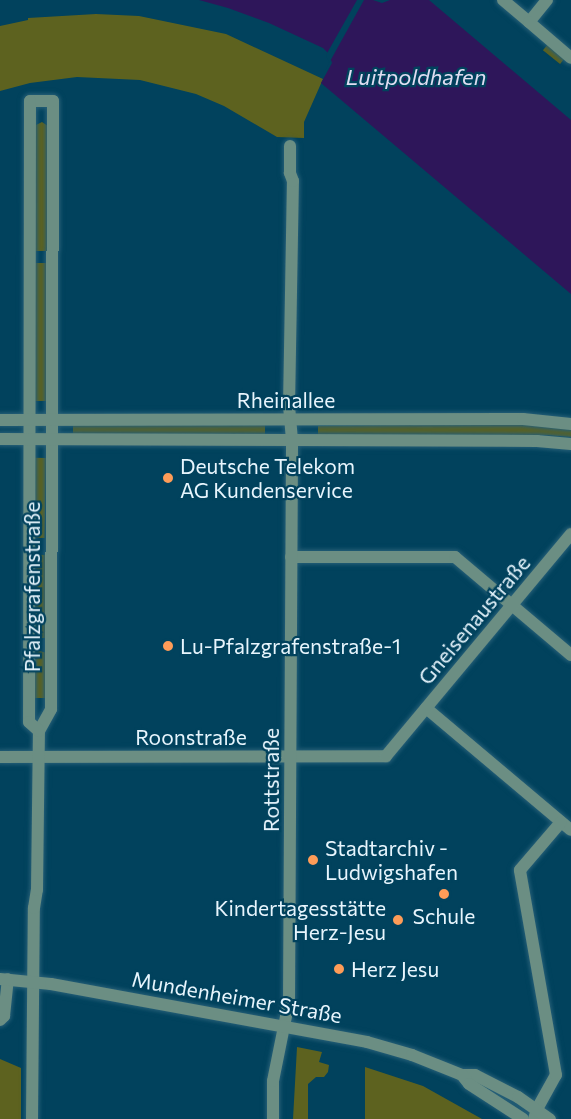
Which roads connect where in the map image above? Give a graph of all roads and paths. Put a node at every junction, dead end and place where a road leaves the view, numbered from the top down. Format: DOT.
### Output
graph roads {
  1 [pos="503,0"];
  2 [pos="548,0"];
  3 [pos="529,22"];
  4 [pos="571,57"];
  5 [pos="290,146"];
  6 [pos="30,257"];
  7 [pos="53,257"];
  8 [pos="0,420"];
  9 [pos="30,420"];
  10 [pos="53,420"];
  11 [pos="291,420"];
  12 [pos="571,424"];
  13 [pos="0,439"];
  14 [pos="30,439"];
  15 [pos="52,440"];
  16 [pos="292,440"];
  17 [pos="571,444"];
  18 [pos="571,534"];
  19 [pos="291,557"];
  20 [pos="512,604"];
  21 [pos="571,655"];
  22 [pos="426,708"];
  23 [pos="39,731"];
  24 [pos="407,732"];
  25 [pos="0,757"];
  26 [pos="39,757"];
  27 [pos="290,757"];
  28 [pos="561,822"];
  29 [pos="571,830"];
  30 [pos="4,979"];
  31 [pos="33,982"];
  32 [pos="0,1020"];
  33 [pos="284,1025"];
  34 [pos="462,1075"];
  35 [pos="538,1110"];
  36 [pos="32,1119"];
  37 [pos="273,1119"];
  38 [pos="523,1119"];
  39 [pos="550,1119"];
  1 -- 3 [label="street"];
  2 -- 3 [label="street"];
  3 -- 4 [label="street"];
  5 -- 11 [label="street, Rottstraße"];
  6 -- 7 [label="street"];
  6 -- 7 [label="street, Pfalzgrafenstraße"];
  6 -- 9 [label="street, Pfalzgrafenstraße"];
  7 -- 10 [label="street, Pfalzgrafenstraße"];
  8 -- 9 [label="street, Rheinallee"];
  9 -- 10 [label="street, Rheinallee"];
  9 -- 14 [label="street, Pfalzgrafenstraße"];
  10 -- 11 [label="street, Rheinallee"];
  10 -- 15 [label="street, Pfalzgrafenstraße"];
  11 -- 12 [label="street, Rheinallee"];
  11 -- 16 [label="street, Rottstraße"];
  13 -- 14 [label="street, Rheinallee"];
  14 -- 15 [label="street, Rheinallee"];
  14 -- 23 [label="street, Pfalzgrafenstraße"];
  15 -- 16 [label="street, Rheinallee"];
  15 -- 23 [label="street, Pfalzgrafenstraße"];
  16 -- 17 [label="street, Rheinallee"];
  16 -- 19 [label="street, Rottstraße"];
  18 -- 20 [label="street, Gneisenaustraße"];
  19 -- 20 [label="street"];
  19 -- 27 [label="street, Rottstraße"];
  20 -- 21 [label="street"];
  20 -- 22 [label="street, Gneisenaustraße"];
  22 -- 24 [label="street, Gneisenaustraße"];
  22 -- 28 [label="street"];
  23 -- 26 [label="street, Pfalzgrafenstraße"];
  24 -- 27 [label="street, Roonstraße"];
  25 -- 26 [label="street, Roonstraße"];
  26 -- 27 [label="street, Roonstraße"];
  26 -- 31 [label="street, Pfalzgrafenstraße"];
  27 -- 33 [label="street, Rottstraße"];
  28 -- 29 [label="street"];
  28 -- 35 [label="street"];
  30 -- 31 [label="street, Mundenheimer Straße"];
  30 -- 32 [label="street"];
  31 -- 33 [label="street, Mundenheimer Straße"];
  31 -- 36 [label="street, Pfalzgrafenstraße"];
  33 -- 34 [label="street, Mundenheimer Straße"];
  33 -- 37 [label="street, Rottstraße"];
  34 -- 35 [label="street, Mundenheimer Straße"];
  34 -- 38 [label="street, Mundenheimer Straße"];
  35 -- 39 [label="street, Mundenheimer Straße"];
}
